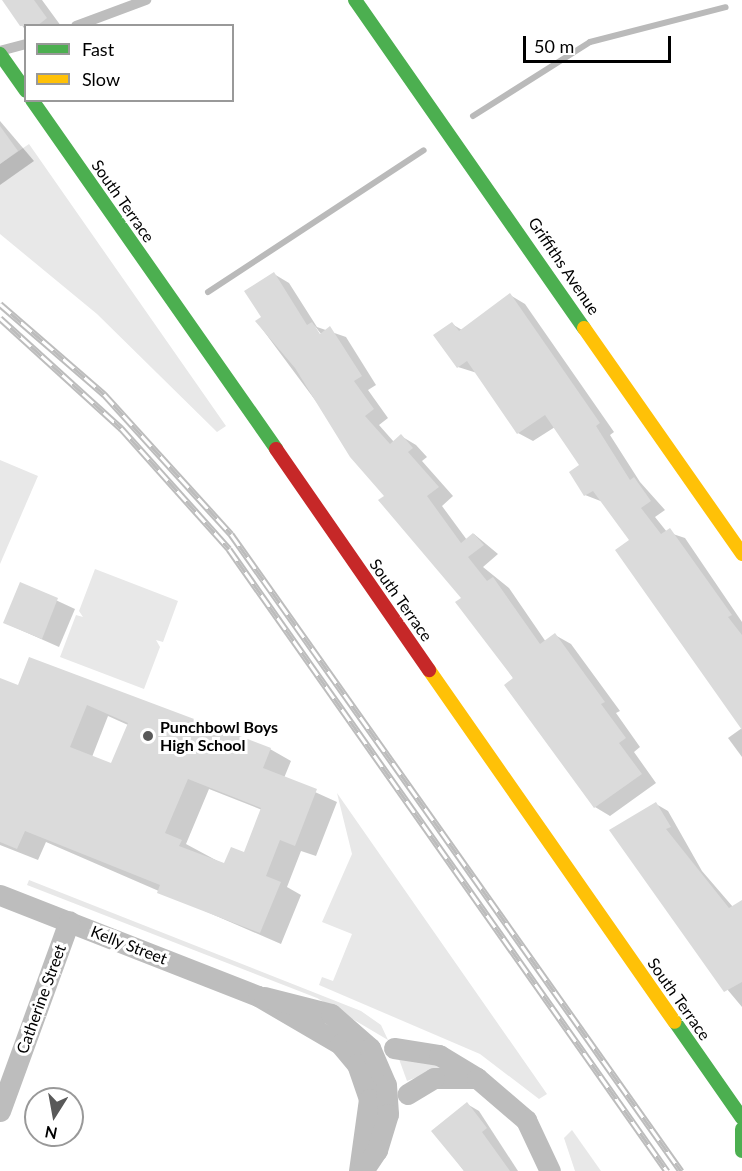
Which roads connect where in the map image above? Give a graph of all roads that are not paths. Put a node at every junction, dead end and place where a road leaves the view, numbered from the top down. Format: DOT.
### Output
graph roads {
  1 [pos="146,0"];
  2 [pos="355,0"];
  3 [pos="81,24"];
  4 [pos="24,45"];
  5 [pos="0,53"];
  6 [pos="24,88"];
  7 [pos="33,102"];
  8 [pos="742,554"];
  9 [pos="0,895"];
  10 [pos="69,921"];
  11 [pos="394,1048"];
  12 [pos="477,1078"];
  13 [pos="407,1094"];
  14 [pos="0,1111"];
  15 [pos="742,1118"];
  16 [pos="742,1129"];
  17 [pos="742,1151"];
  18 [pos="361,1171"];
  19 [pos="550,1171"];
  1 -- 3 [label="lane"];
  2 -- 8 [label="street, Griffiths Avenue"];
  4 -- 5 [label="lane"];
  5 -- 6 [label="street"];
  7 -- 15 [label="street, South Terrace"];
  9 -- 10 [label="street, Kelly Street"];
  10 -- 14 [label="street, Catherine Street"];
  10 -- 18 [label="street, Kelly Street"];
  11 -- 12 [label="street"];
  12 -- 13 [label="street"];
  12 -- 19 [label="street"];
  16 -- 17 [label="street"];
}
